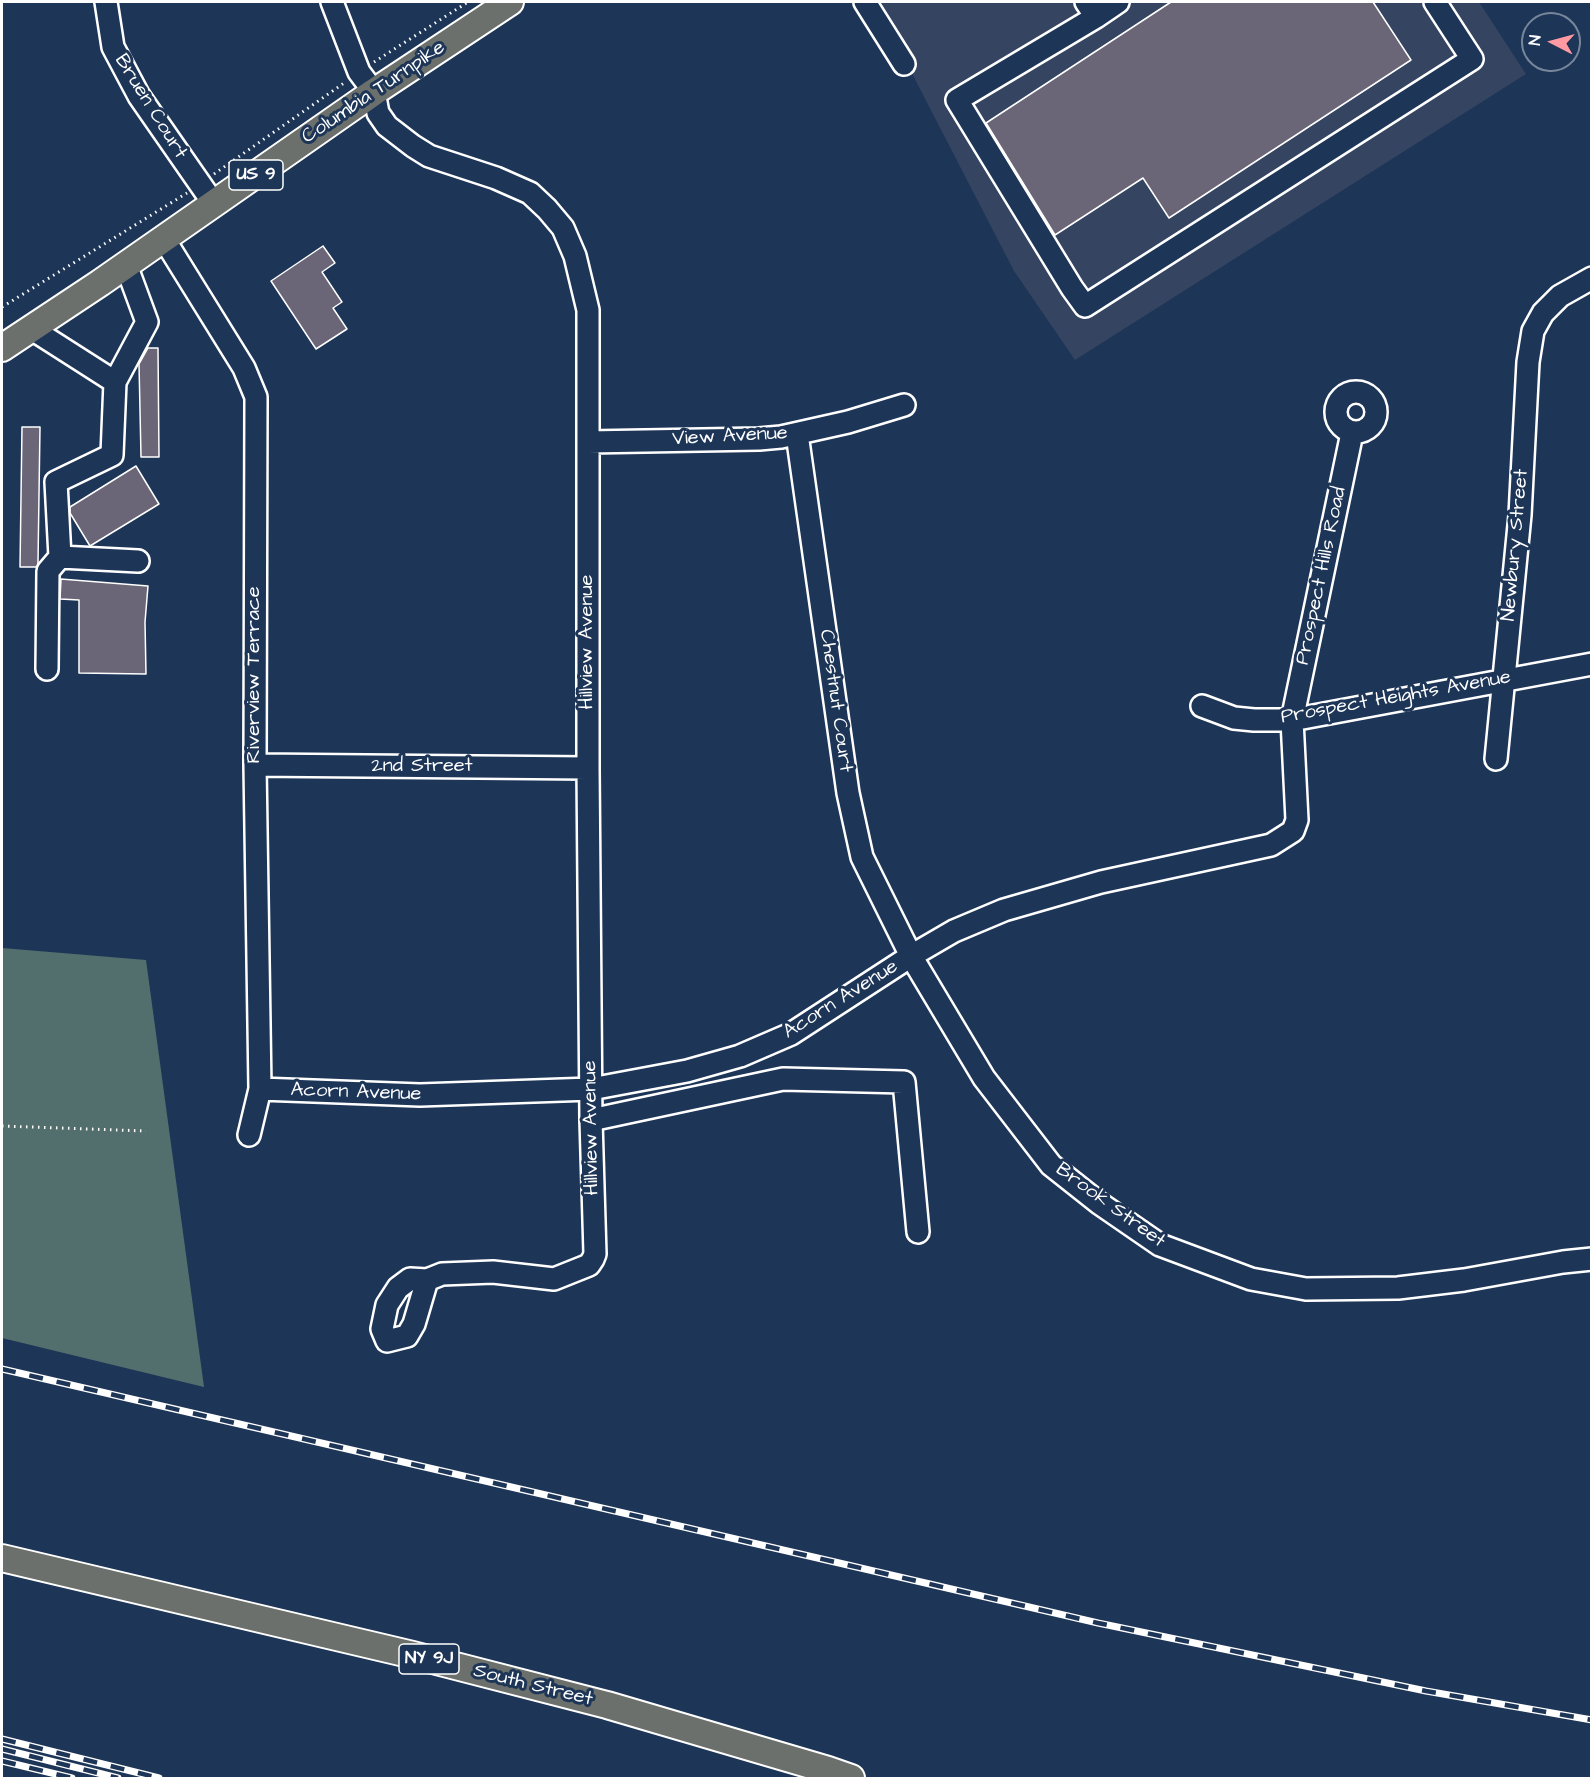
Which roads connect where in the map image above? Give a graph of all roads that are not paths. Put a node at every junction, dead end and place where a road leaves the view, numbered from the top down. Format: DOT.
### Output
graph roads {
  1 [pos="106,2"];
  2 [pos="332,2"];
  3 [pos="510,2"];
  4 [pos="865,2"];
  5 [pos="1118,2"];
  6 [pos="1435,2"];
  7 [pos="1091,9"];
  8 [pos="904,64"];
  9 [pos="374,93"];
  10 [pos="207,194"];
  11 [pos="164,239"];
  12 [pos="126,265"];
  13 [pos="1592,278"];
  14 [pos="32,329"];
  15 [pos="2,348"];
  16 [pos="115,382"];
  17 [pos="904,405"];
  18 [pos="1352,433"];
  19 [pos="797,434"];
  20 [pos="588,442"];
  21 [pos="60,557"];
  22 [pos="138,561"];
  23 [pos="1592,664"];
  24 [pos="47,669"];
  25 [pos="1504,679"];
  26 [pos="1202,706"];
  27 [pos="1292,720"];
  28 [pos="1496,759"];
  29 [pos="255,765"];
  30 [pos="588,768"];
  31 [pos="911,956"];
  32 [pos="260,1089"];
  33 [pos="591,1089"];
  34 [pos="591,1120"];
  35 [pos="249,1135"];
  36 [pos="918,1232"];
  37 [pos="1592,1259"];
  38 [pos="427,1280"];
  39 [pos="2,1558"];
  40 [pos="851,1779"];
  1 -- 10 [label="street, Bruen Court"];
  2 -- 9 [label="street, Hillview Avenue"];
  3 -- 9 [label="main road, Columbia Turnpike / US 9"];
  4 -- 8 [label="street"];
  5 -- 7 [label="street"];
  6 -- 7 [label="street"];
  9 -- 10 [label="main road, Columbia Turnpike / US 9"];
  9 -- 20 [label="street, Hillview Avenue"];
  10 -- 11 [label="main road, Columbia Turnpike / US 9"];
  11 -- 12 [label="main road, Columbia Turnpike / US 9"];
  11 -- 29 [label="street, Riverview Terrace"];
  12 -- 14 [label="main road, Columbia Turnpike / US 9"];
  12 -- 16 [label="street"];
  13 -- 25 [label="street, Newbury Street"];
  14 -- 15 [label="main road, Columbia Turnpike / US 9"];
  14 -- 16 [label="street"];
  16 -- 21 [label="street"];
  17 -- 19 [label="street, View Avenue"];
  18 -- 27 [label="street, Prospect Hills Road"];
  19 -- 20 [label="street, View Avenue"];
  19 -- 31 [label="street, Chestnut Court"];
  20 -- 30 [label="street, Hillview Avenue"];
  21 -- 22 [label="street"];
  21 -- 24 [label="street"];
  23 -- 25 [label="street, Prospect Heights Avenue"];
  25 -- 27 [label="street, Prospect Heights Avenue"];
  25 -- 28 [label="street, Newbury Street"];
  26 -- 27 [label="street, Prospect Heights Avenue"];
  27 -- 31 [label="street, Acorn Avenue"];
  29 -- 30 [label="street, 2nd Street"];
  29 -- 32 [label="street, Riverview Terrace"];
  30 -- 33 [label="street, Hillview Avenue"];
  31 -- 33 [label="street, Acorn Avenue"];
  31 -- 37 [label="street, Brook Street"];
  32 -- 33 [label="street, Acorn Avenue"];
  32 -- 35 [label="street, Riverview Terrace"];
  33 -- 34 [label="street, Hillview Avenue"];
  34 -- 36 [label="street"];
  34 -- 38 [label="street, Hillview Avenue"];
  39 -- 40 [label="main road, South Street / NY 9J"];
}
